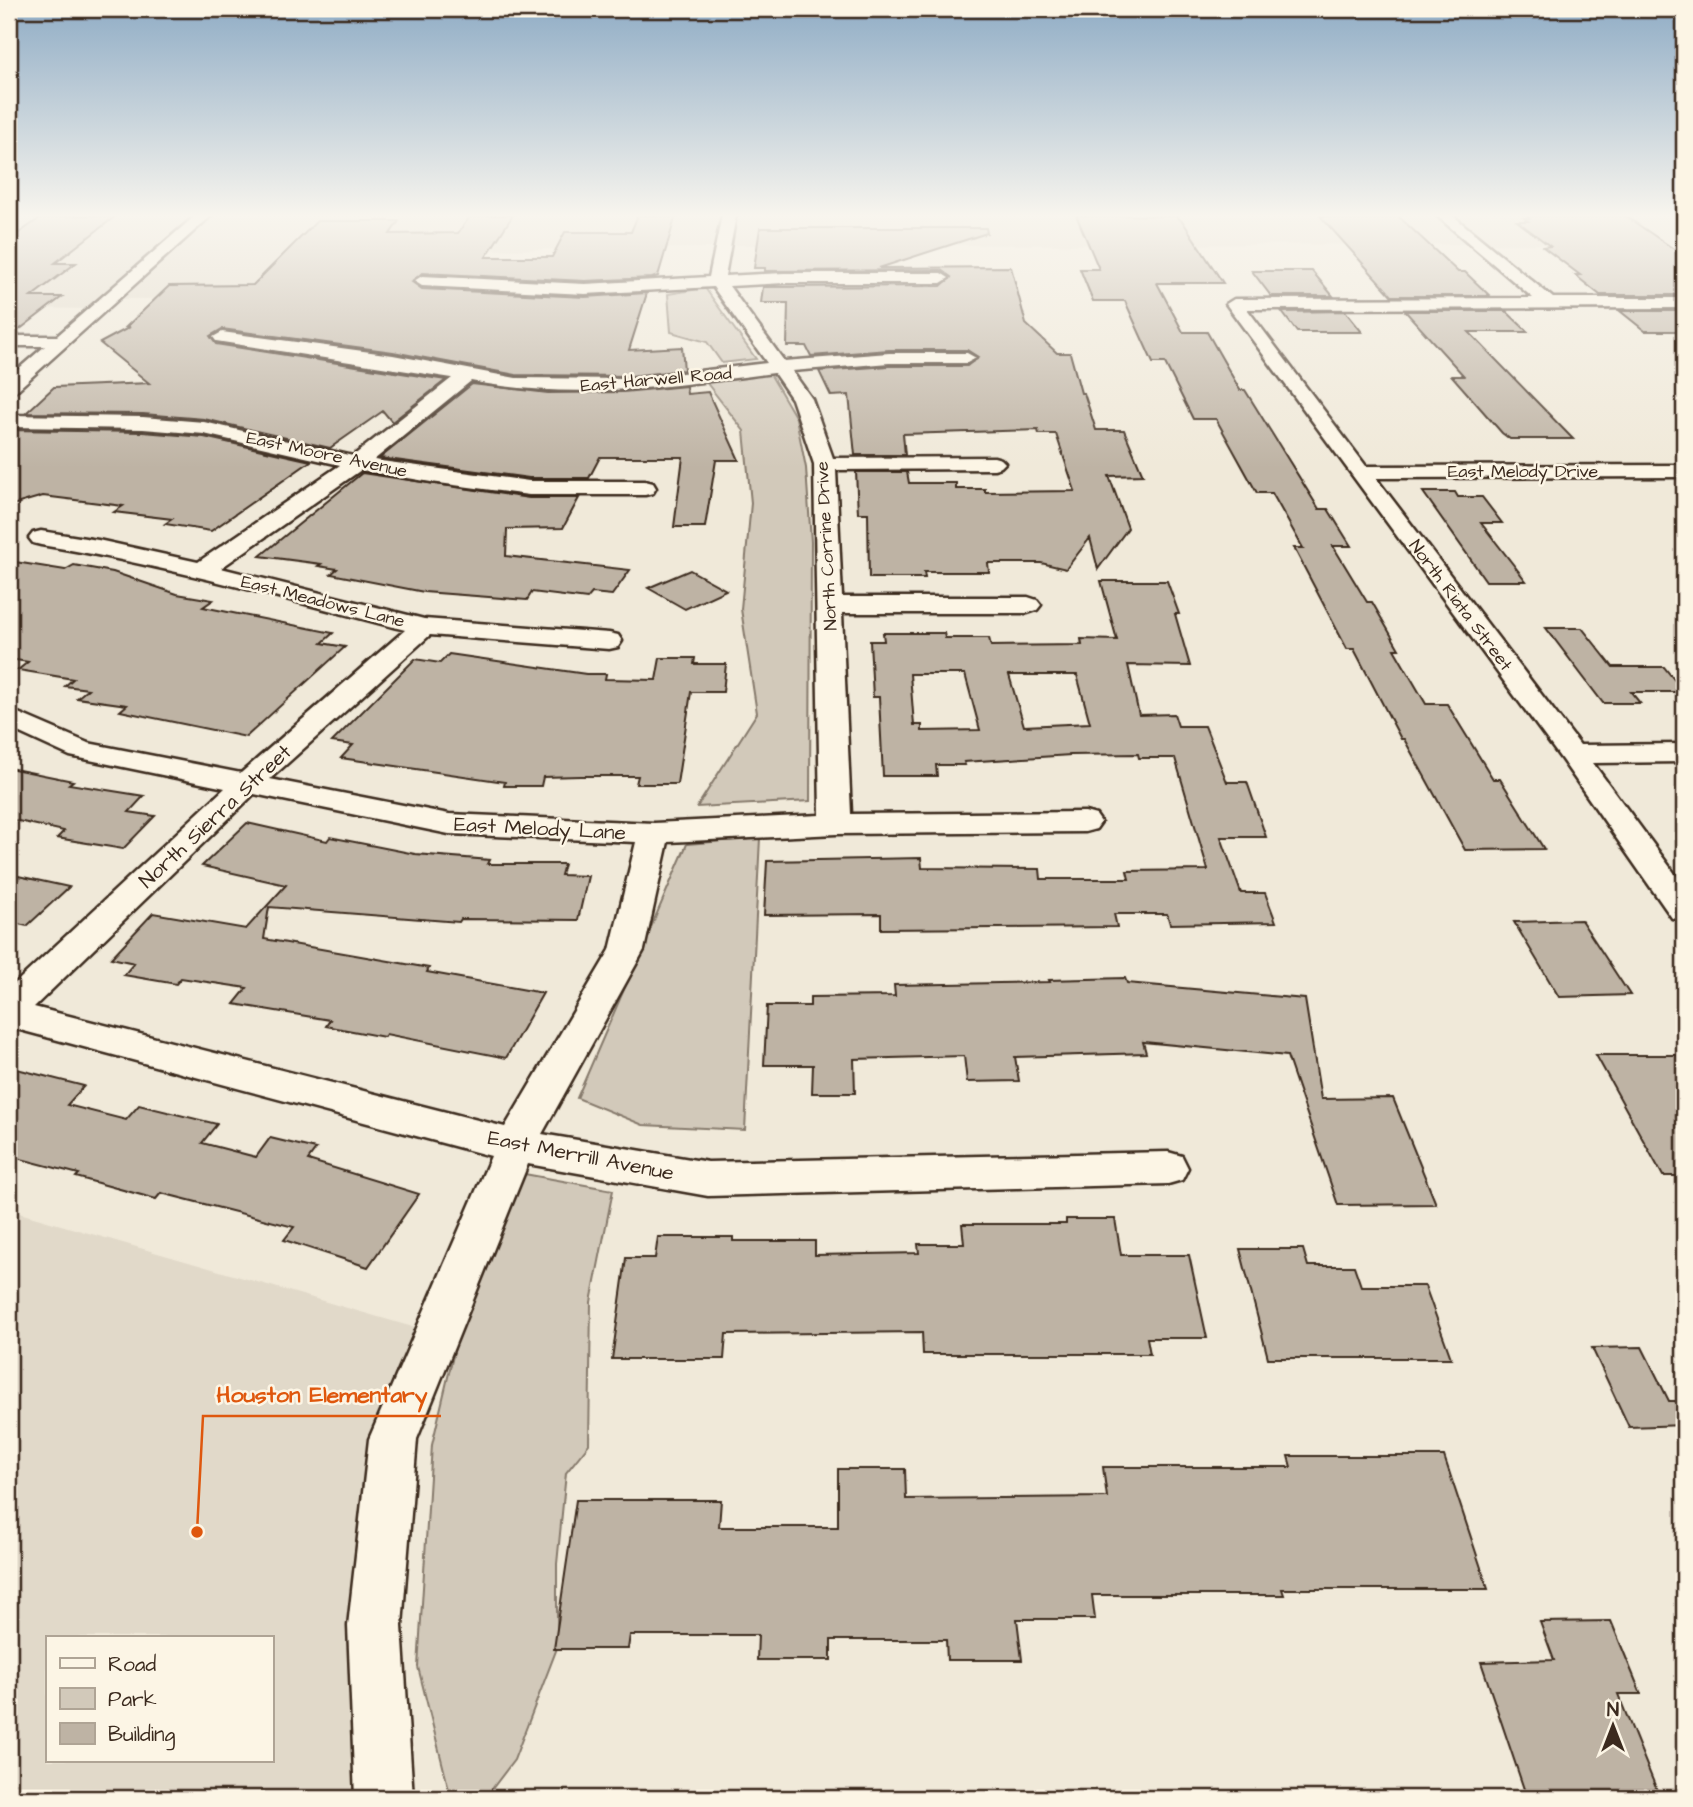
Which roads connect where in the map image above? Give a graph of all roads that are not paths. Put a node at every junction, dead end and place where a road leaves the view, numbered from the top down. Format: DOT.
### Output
graph roads {
  1 [pos="109,299"];
  2 [pos="731,299"];
  3 [pos="1544,299"];
  4 [pos="1684,303"];
  5 [pos="1550,304"];
  6 [pos="222,337"];
  7 [pos="9,341"];
  8 [pos="61,341"];
  9 [pos="967,358"];
  10 [pos="777,367"];
  11 [pos="466,376"];
  12 [pos="9,387"];
  13 [pos="9,421"];
  14 [pos="357,463"];
  15 [pos="994,463"];
  16 [pos="825,464"];
  17 [pos="1684,471"];
  18 [pos="1362,472"];
  19 [pos="645,488"];
  20 [pos="41,538"];
  21 [pos="202,570"];
  22 [pos="830,605"];
  23 [pos="1028,605"];
  24 [pos="424,627"];
  25 [pos="609,640"];
  26 [pos="9,717"];
  27 [pos="1684,753"];
  28 [pos="1572,754"];
  29 [pos="247,784"];
  30 [pos="1086,822"];
  31 [pos="836,824"];
  32 [pos="654,833"];
  33 [pos="1684,910"];
  34 [pos="9,1012"];
  35 [pos="515,1146"];
  36 [pos="1167,1168"];
  37 [pos="384,1798"];
  1 -- 8 [label="street"];
  2 -- 10 [label="street, North Corrine Drive"];
  3 -- 5 [label="street"];
  4 -- 5 [label="street"];
  5 -- 18 [label="street, North Riata Street"];
  6 -- 11 [label="street, East Harwell Road"];
  7 -- 8 [label="street"];
  8 -- 12 [label="street"];
  9 -- 10 [label="street, East Harwell Road"];
  10 -- 11 [label="street, East Harwell Road"];
  10 -- 16 [label="street, North Corrine Drive"];
  11 -- 14 [label="street"];
  13 -- 14 [label="street, East Moore Avenue"];
  14 -- 19 [label="street, East Moore Avenue"];
  14 -- 21 [label="street"];
  15 -- 16 [label="street"];
  16 -- 22 [label="street, North Corrine Drive"];
  17 -- 18 [label="street, East Melody Drive"];
  18 -- 28 [label="street, North Riata Street"];
  20 -- 21 [label="street, East Meadows Lane"];
  21 -- 24 [label="street, East Meadows Lane"];
  22 -- 23 [label="street"];
  22 -- 31 [label="street, North Corrine Drive"];
  24 -- 25 [label="street, East Meadows Lane"];
  24 -- 29 [label="street, North Sierra Street"];
  26 -- 29 [label="street, East Melody Lane"];
  27 -- 28 [label="street"];
  28 -- 33 [label="street, North Riata Street"];
  29 -- 32 [label="street, East Melody Lane"];
  29 -- 34 [label="street, North Sierra Street"];
  30 -- 31 [label="street, East Melody Lane"];
  31 -- 32 [label="street, East Melody Lane"];
  32 -- 35 [label="street"];
  34 -- 35 [label="street, East Merrill Avenue"];
  35 -- 36 [label="street, East Merrill Avenue"];
  35 -- 37 [label="street"];
}
